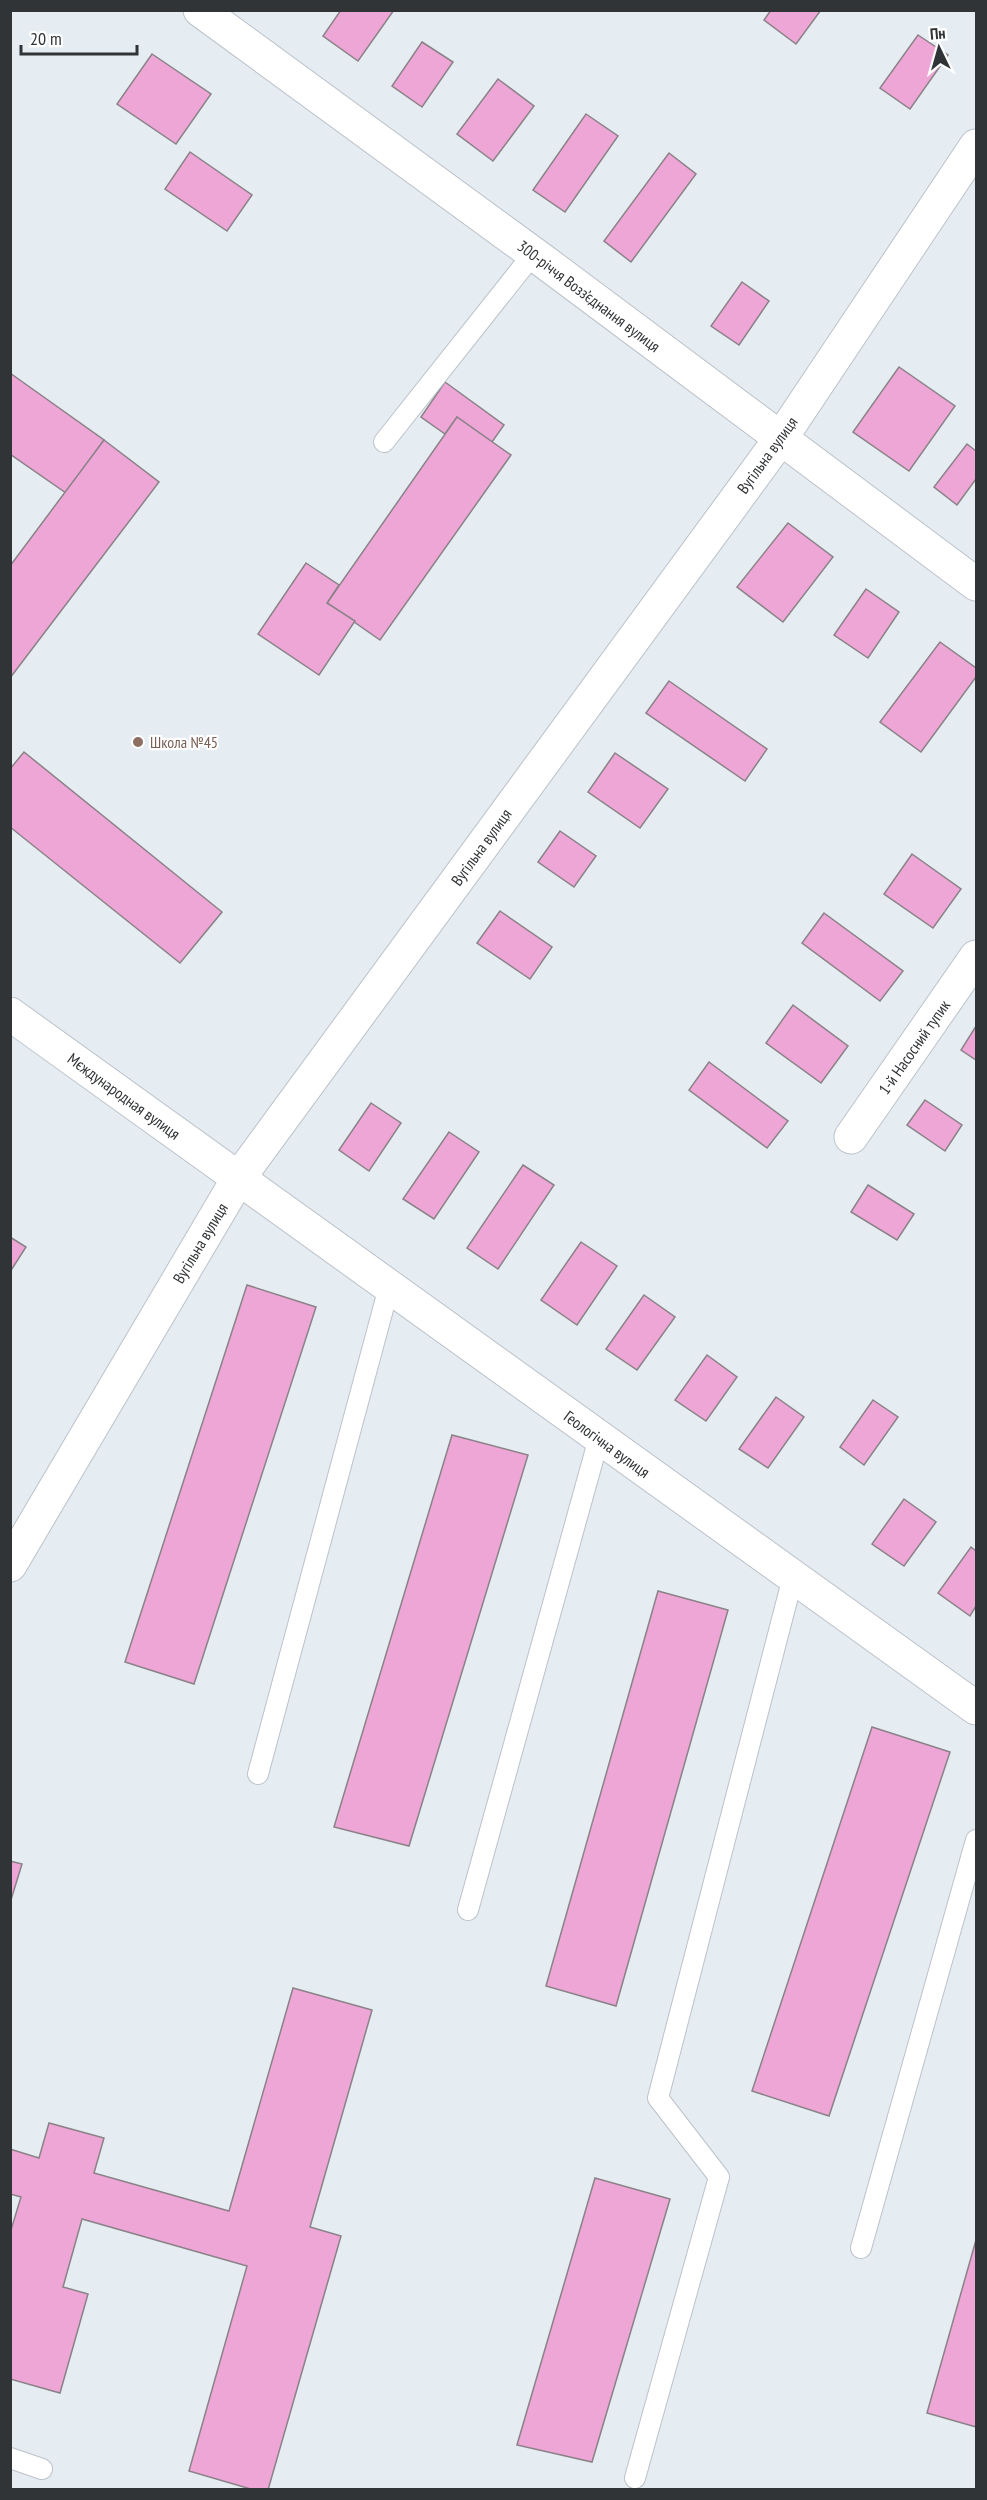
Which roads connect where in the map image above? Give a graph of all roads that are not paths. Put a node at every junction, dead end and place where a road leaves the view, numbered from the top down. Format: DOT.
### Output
graph roads {
  1 [pos="200,10"];
  2 [pos="976,146"];
  3 [pos="533,254"];
  4 [pos="781,438"];
  5 [pos="384,442"];
  6 [pos="976,584"];
  7 [pos="976,957"];
  8 [pos="10,1014"];
  9 [pos="851,1137"];
  10 [pos="238,1179"];
  11 [pos="389,1287"];
  12 [pos="599,1438"];
  13 [pos="10,1564"];
  14 [pos="793,1577"];
  15 [pos="976,1708"];
  16 [pos="258,1774"];
  17 [pos="976,1840"];
  18 [pos="468,1910"];
  19 [pos="861,2248"];
  20 [pos="10,2458"];
  21 [pos="42,2469"];
  22 [pos="635,2478"];
  1 -- 3 [label="street, 300-річчя Возз’єднання вулиця"];
  2 -- 4 [label="street, Вугільна вулиця"];
  3 -- 4 [label="street, 300-річчя Возз’єднання вулиця"];
  3 -- 5 [label="lane"];
  4 -- 6 [label="street, 300-річчя Возз’єднання вулиця"];
  4 -- 10 [label="street, Вугільна вулиця"];
  7 -- 9 [label="street, 1-й Насосний тупик"];
  8 -- 10 [label="street, Мєждународная вулиця"];
  10 -- 11 [label="street, Геологічна вулиця"];
  10 -- 13 [label="street, Вугільна вулиця"];
  11 -- 12 [label="street, Геологічна вулиця"];
  11 -- 16 [label="lane"];
  12 -- 14 [label="street, Геологічна вулиця"];
  12 -- 18 [label="lane"];
  14 -- 15 [label="street, Геологічна вулиця"];
  14 -- 22 [label="lane"];
  17 -- 19 [label="lane"];
  20 -- 21 [label="lane"];
}
